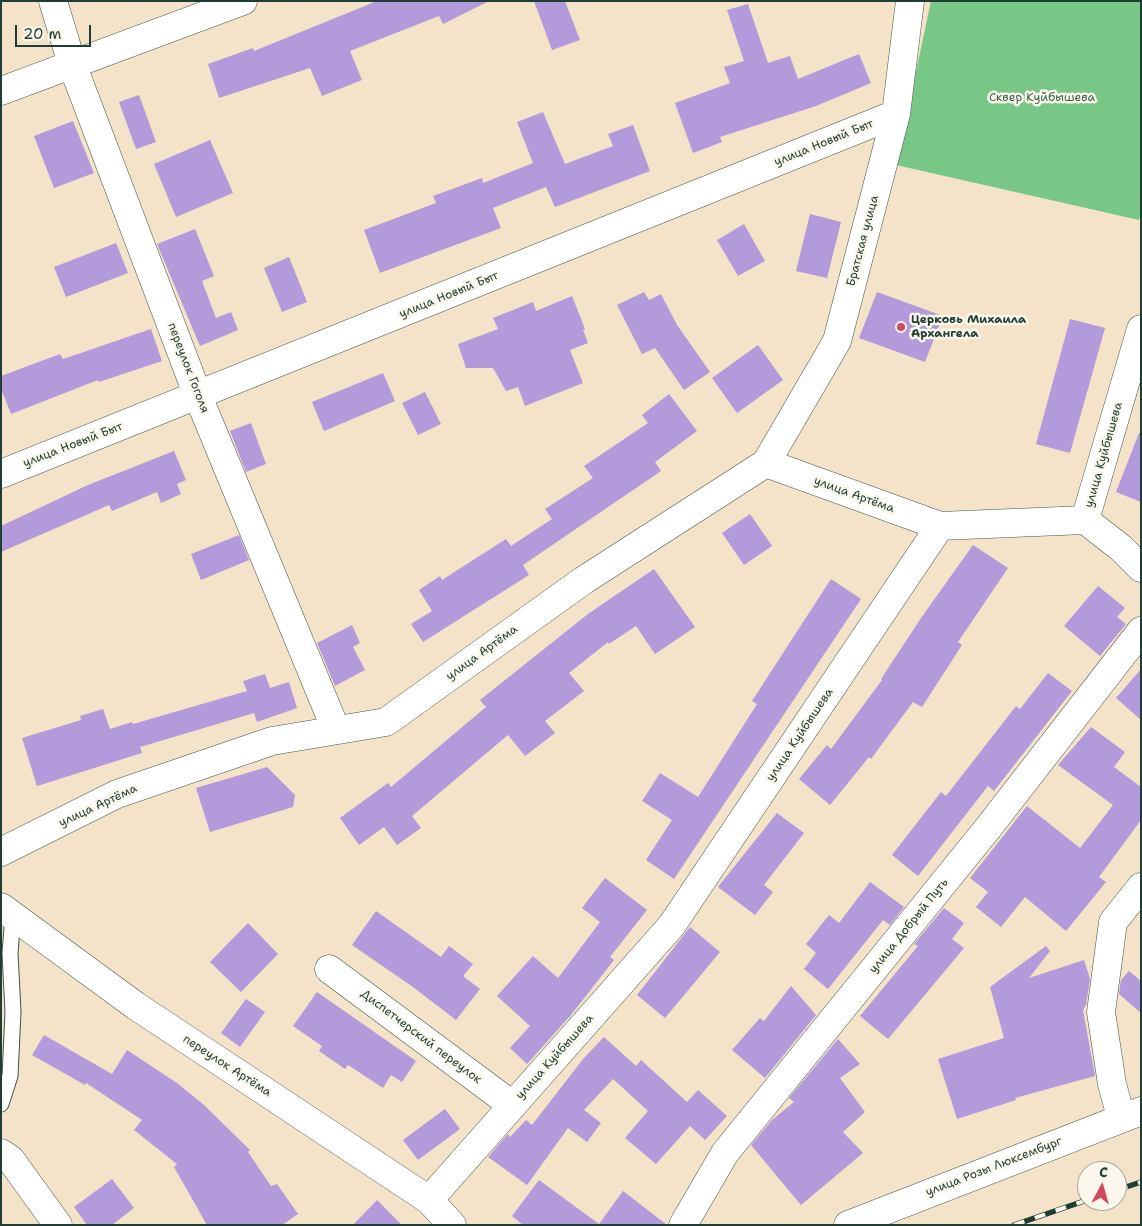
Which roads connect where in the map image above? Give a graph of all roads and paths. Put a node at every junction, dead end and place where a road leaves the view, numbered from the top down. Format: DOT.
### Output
graph roads {
  1 [pos="53,1"];
  2 [pos="243,1"];
  3 [pos="910,1"];
  4 [pos="72,64"];
  5 [pos="1,91"];
  6 [pos="896,114"];
  7 [pos="1141,329"];
  8 [pos="198,396"];
  9 [pos="766,463"];
  10 [pos="1,474"];
  11 [pos="1085,520"];
  12 [pos="940,526"];
  13 [pos="1141,568"];
  14 [pos="1141,631"];
  15 [pos="336,730"];
  16 [pos="1,852"];
  17 [pos="1141,887"];
  18 [pos="7,911"];
  19 [pos="330,969"];
  20 [pos="1,1104"];
  21 [pos="512,1105"];
  22 [pos="1131,1114"];
  23 [pos="1,1153"];
  24 [pos="429,1200"];
  25 [pos="58,1225"];
  26 [pos="452,1225"];
  27 [pos="683,1225"];
  28 [pos="848,1225"];
  1 -- 4 [label="street, переулок Гоголя"];
  2 -- 4 [label="street"];
  3 -- 6 [label="street, Братская улица"];
  4 -- 5 [label="street"];
  4 -- 8 [label="street, переулок Гоголя"];
  6 -- 8 [label="street, улица Новый Быт"];
  6 -- 9 [label="street, Братская улица"];
  7 -- 11 [label="street, улица Куйбышева"];
  8 -- 10 [label="street, улица Новый Быт"];
  8 -- 15 [label="street, переулок Гоголя"];
  9 -- 12 [label="street, улица Артёма"];
  9 -- 15 [label="street, улица Артёма"];
  11 -- 12 [label="street, улица Куйбышева"];
  11 -- 13 [label="street"];
  12 -- 21 [label="street, улица Куйбышева"];
  14 -- 27 [label="street, улица Добрый Путь"];
  15 -- 16 [label="street, улица Артёма"];
  17 -- 22 [label="street"];
  18 -- 20 [label="lane"];
  18 -- 24 [label="street, переулок Артёма"];
  19 -- 21 [label="street, Диспетчерский переулок"];
  21 -- 24 [label="street, улица Куйбышева"];
  22 -- 28 [label="street, улица Розы Люксембург"];
  23 -- 25 [label="street"];
  24 -- 26 [label="street, переулок Артёма"];
}
